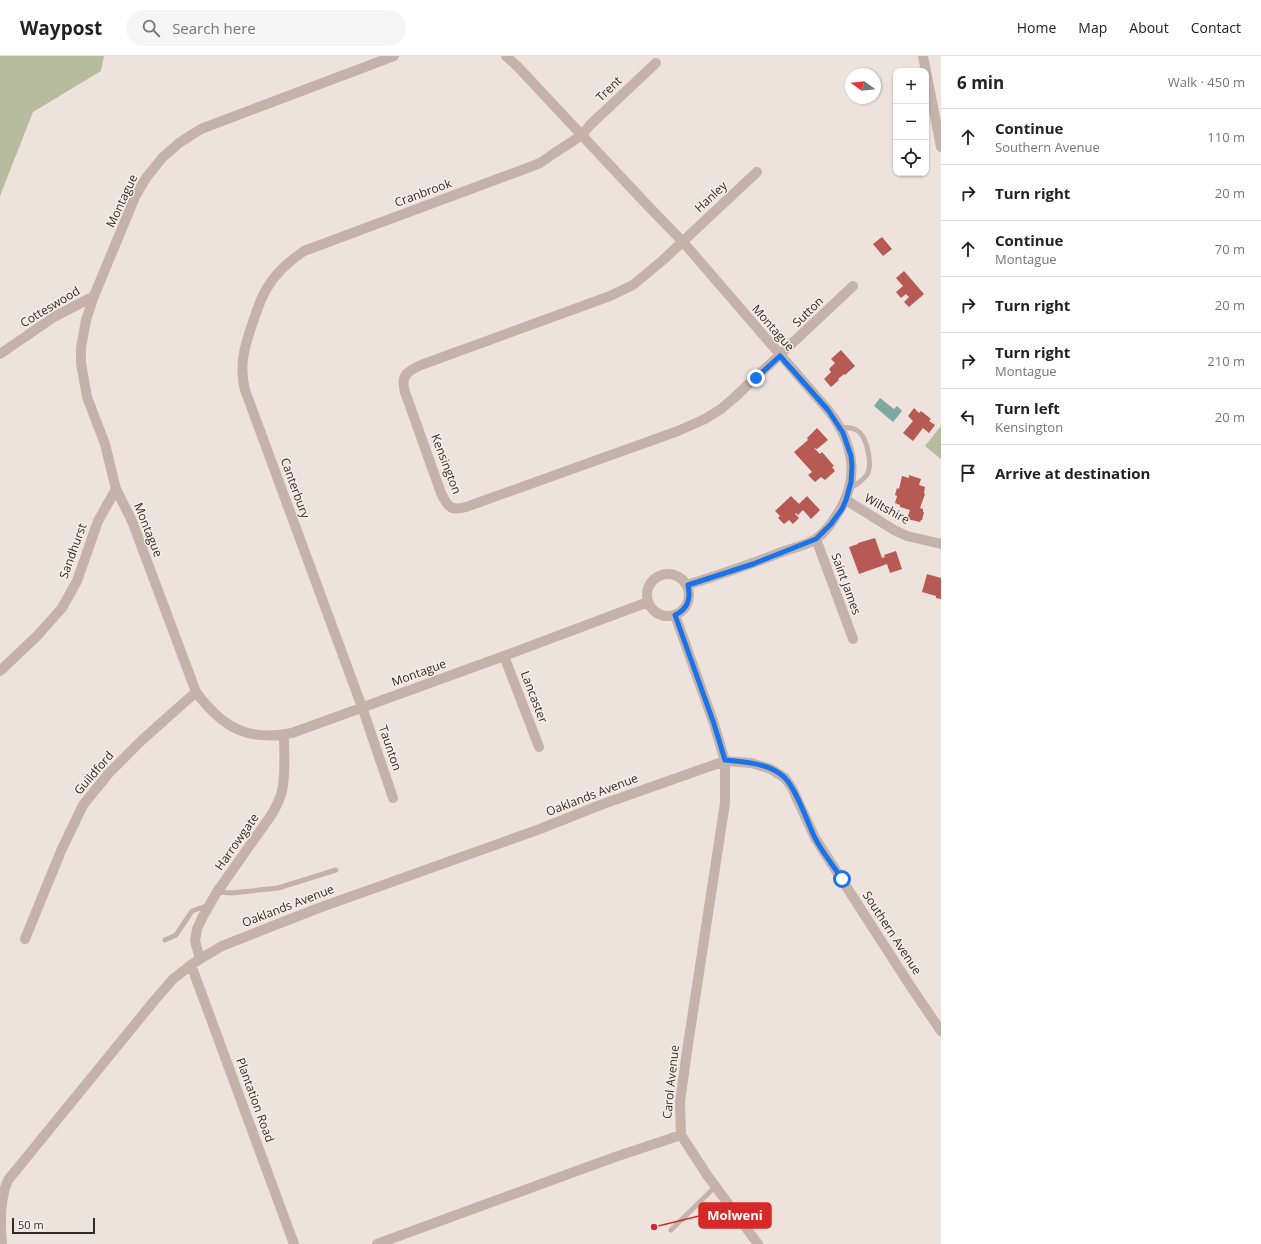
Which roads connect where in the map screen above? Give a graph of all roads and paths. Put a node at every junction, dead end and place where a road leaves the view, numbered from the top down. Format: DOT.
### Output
graph roads {
  1 [pos="394,56"];
  2 [pos="506,56"];
  3 [pos="923,56"];
  4 [pos="656,63"];
  5 [pos="582,135"];
  6 [pos="941,147"];
  7 [pos="757,172"];
  8 [pos="683,242"];
  9 [pos="275,278"];
  10 [pos="853,286"];
  11 [pos="94,296"];
  12 [pos="0,354"];
  13 [pos="780,356"];
  14 [pos="840,428"];
  15 [pos="116,489"];
  16 [pos="849,490"];
  17 [pos="846,500"];
  18 [pos="816,539"];
  19 [pos="941,544"];
  20 [pos="688,585"];
  21 [pos="648,602"];
  22 [pos="675,615"];
  23 [pos="853,639"];
  24 [pos="504,656"];
  25 [pos="0,671"];
  26 [pos="196,692"];
  27 [pos="362,707"];
  28 [pos="284,735"];
  29 [pos="538,747"];
  30 [pos="725,760"];
  31 [pos="393,798"];
  32 [pos="336,870"];
  33 [pos="217,892"];
  34 [pos="210,904"];
  35 [pos="25,939"];
  36 [pos="165,940"];
  37 [pos="200,958"];
  38 [pos="191,965"];
  39 [pos="941,1031"];
  40 [pos="680,1135"];
  41 [pos="716,1186"];
  42 [pos="671,1230"];
  43 [pos="2,1244"];
  44 [pos="294,1244"];
  45 [pos="377,1244"];
  46 [pos="758,1244"];
  1 -- 11 [label="street, Montague"];
  2 -- 5 [label="street, Montague"];
  3 -- 6 [label="street"];
  4 -- 5 [label="street, Trent"];
  5 -- 8 [label="street, Montague"];
  5 -- 9 [label="street, Cranbrook"];
  7 -- 8 [label="street, Hanley"];
  8 -- 13 [label="street, Montague"];
  8 -- 13 [label="street, Kensington"];
  9 -- 27 [label="street, Canterbury"];
  10 -- 13 [label="street, Sutton"];
  11 -- 12 [label="street, Cotteswood"];
  11 -- 15 [label="street, Montague"];
  13 -- 14 [label="street, Montague"];
  14 -- 16 [label="street, Montague"];
  14 -- 16 [label="lane"];
  15 -- 25 [label="street, Sandhurst"];
  15 -- 26 [label="street, Montague"];
  16 -- 17 [label="street, Montague"];
  17 -- 18 [label="street, Montague"];
  17 -- 19 [label="street, Wiltshire"];
  18 -- 20 [label="street, Montague"];
  18 -- 23 [label="street, Saint James"];
  20 -- 21 [label="street"];
  20 -- 22 [label="street"];
  21 -- 22 [label="street"];
  21 -- 24 [label="street, Montague"];
  22 -- 30 [label="street, Carol Avenue"];
  24 -- 27 [label="street, Montague"];
  24 -- 29 [label="street, Lancaster"];
  26 -- 28 [label="street, Montague"];
  26 -- 35 [label="street, Guildford"];
  27 -- 28 [label="street, Montague"];
  27 -- 31 [label="street, Taunton"];
  28 -- 33 [label="street, Harrowgate"];
  30 -- 37 [label="street, Oaklands Avenue"];
  30 -- 39 [label="street, Southern Avenue"];
  30 -- 40 [label="street, Carol Avenue"];
  32 -- 33 [label="lane"];
  33 -- 34 [label="street, Harrowgate"];
  34 -- 36 [label="lane"];
  34 -- 37 [label="street, Harrowgate"];
  37 -- 38 [label="street, Oaklands Avenue"];
  38 -- 43 [label="street, Oaklands Avenue"];
  38 -- 44 [label="street, Plantation Road"];
  40 -- 41 [label="street"];
  40 -- 45 [label="street, Carol Avenue"];
  41 -- 42 [label="lane"];
  41 -- 46 [label="street"];
}
